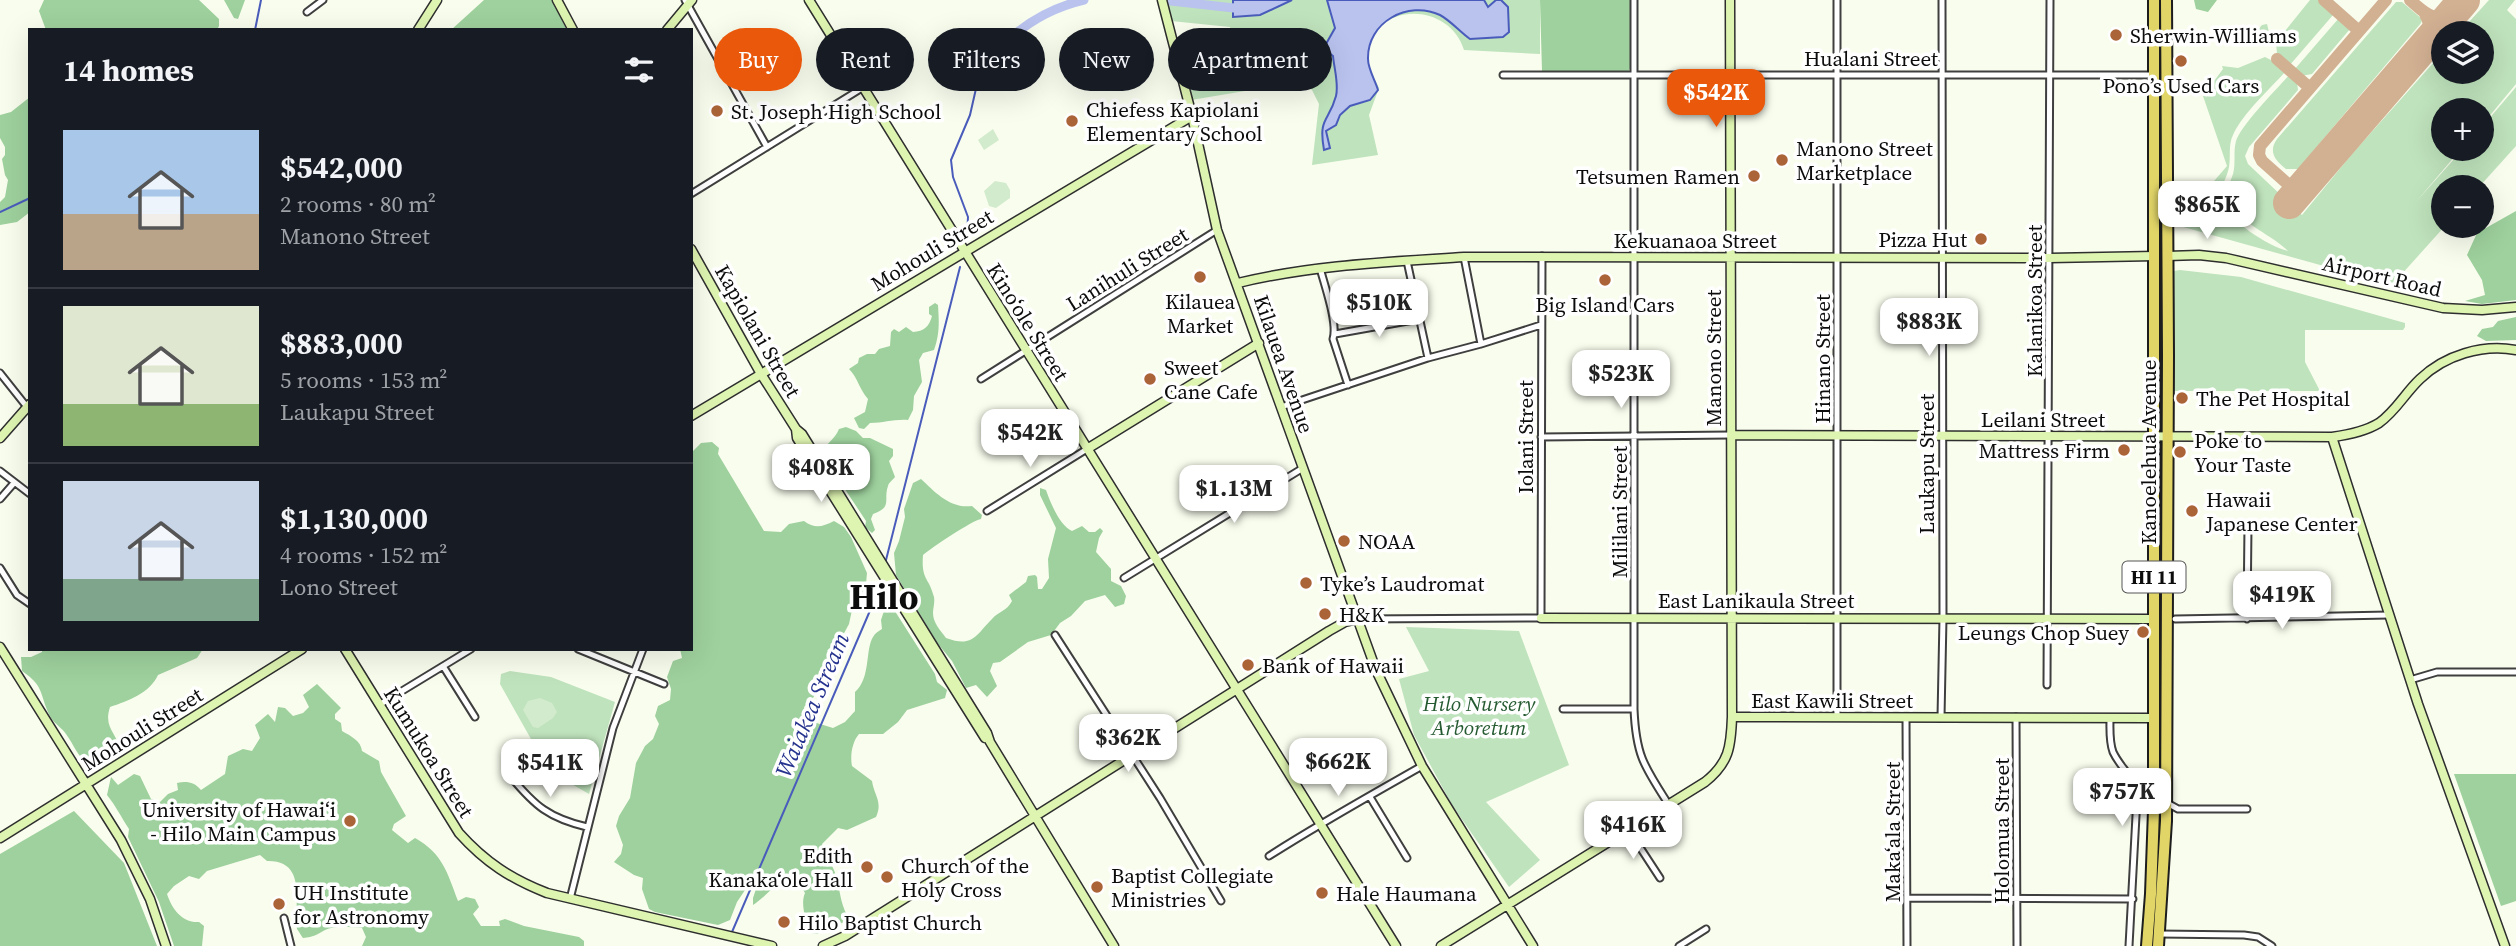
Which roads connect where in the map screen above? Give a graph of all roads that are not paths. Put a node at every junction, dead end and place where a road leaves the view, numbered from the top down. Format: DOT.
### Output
graph roads {
  1 [pos="323,0"];
  2 [pos="557,0"];
  3 [pos="809,0"];
  4 [pos="1162,0"];
  5 [pos="1634,0"];
  6 [pos="1730,0"];
  7 [pos="1837,0"];
  8 [pos="1942,0"];
  9 [pos="2050,0"];
  10 [pos="2154,0"];
  11 [pos="2166,0"];
  12 [pos="435,1"];
  13 [pos="688,2"];
  14 [pos="307,12"];
  15 [pos="419,28"];
  16 [pos="572,28"];
  17 [pos="668,28"];
  18 [pos="826,28"];
  19 [pos="1836,73"];
  20 [pos="1942,73"];
  21 [pos="1503,75"];
  22 [pos="1634,75"];
  23 [pos="1730,75"];
  24 [pos="2154,75"];
  25 [pos="2050,76"];
  26 [pos="859,91"];
  27 [pos="863,91"];
  28 [pos="1192,116"];
  29 [pos="767,147"];
  30 [pos="693,193"];
  31 [pos="1217,230"];
  32 [pos="964,251"];
  33 [pos="693,253"];
  34 [pos="1542,256"];
  35 [pos="2155,256"];
  36 [pos="2167,256"];
  37 [pos="1464,257"];
  38 [pos="1634,257"];
  39 [pos="1731,258"];
  40 [pos="1837,258"];
  41 [pos="1942,258"];
  42 [pos="2050,258"];
  43 [pos="1407,261"];
  44 [pos="1320,268"];
  45 [pos="1238,284"];
  46 [pos="2516,307"];
  47 [pos="1419,319"];
  48 [pos="1541,325"];
  49 [pos="1335,334"];
  50 [pos="1259,343"];
  51 [pos="1481,344"];
  52 [pos="2516,350"];
  53 [pos="1026,352"];
  54 [pos="1428,358"];
  55 [pos="0,373"];
  56 [pos="761,374"];
  57 [pos="981,379"];
  58 [pos="1348,385"];
  59 [pos="28,406"];
  60 [pos="1281,407"];
  61 [pos="693,415"];
  62 [pos="1731,435"];
  63 [pos="1838,436"];
  64 [pos="2050,436"];
  65 [pos="2161,436"];
  66 [pos="1541,437"];
  67 [pos="1634,437"];
  68 [pos="1942,437"];
  69 [pos="2332,437"];
  70 [pos="0,439"];
  71 [pos="1087,449"];
  72 [pos="1303,468"];
  73 [pos="0,471"];
  74 [pos="14,483"];
  75 [pos="28,493"];
  76 [pos="0,499"];
  77 [pos="986,511"];
  78 [pos="2248,526"];
  79 [pos="1154,559"];
  80 [pos="0,568"];
  81 [pos="1124,578"];
  82 [pos="28,603"];
  83 [pos="2167,603"];
  84 [pos="2389,615"];
  85 [pos="1358,618"];
  86 [pos="1541,618"];
  87 [pos="1635,618"];
  88 [pos="1732,618"];
  89 [pos="1836,618"];
  90 [pos="1943,618"];
  91 [pos="2048,618"];
  92 [pos="2154,619"];
  93 [pos="2175,619"];
  94 [pos="2247,619"];
  95 [pos="2167,628"];
  96 [pos="1055,635"];
  97 [pos="0,648"];
  98 [pos="299,651"];
  99 [pos="346,651"];
  100 [pos="468,651"];
  101 [pos="583,651"];
  102 [pos="642,651"];
  103 [pos="443,666"];
  104 [pos="633,672"];
  105 [pos="2516,672"];
  106 [pos="2410,680"];
  107 [pos="664,684"];
  108 [pos="2048,685"];
  109 [pos="1237,691"];
  110 [pos="379,705"];
  111 [pos="2166,705"];
  112 [pos="1563,709"];
  113 [pos="1634,709"];
  114 [pos="475,716"];
  115 [pos="1732,717"];
  116 [pos="1837,717"];
  117 [pos="1906,717"];
  118 [pos="1941,717"];
  119 [pos="2017,717"];
  120 [pos="2110,718"];
  121 [pos="2154,718"];
  122 [pos="2166,732"];
  123 [pos="1133,756"];
  124 [pos="1422,766"];
  125 [pos="511,777"];
  126 [pos="87,784"];
  127 [pos="1370,797"];
  128 [pos="2165,801"];
  129 [pos="1669,805"];
  130 [pos="2178,809"];
  131 [pos="2247,809"];
  132 [pos="1035,816"];
  133 [pos="2166,821"];
  134 [pos="1321,824"];
  135 [pos="587,827"];
  136 [pos="1628,830"];
  137 [pos="0,838"];
  138 [pos="1269,856"];
  139 [pos="1407,858"];
  140 [pos="1660,878"];
  141 [pos="1907,898"];
  142 [pos="570,899"];
  143 [pos="2133,899"];
  144 [pos="2017,900"];
  145 [pos="1221,901"];
  146 [pos="1507,904"];
  147 [pos="284,918"];
  148 [pos="1706,929"];
  149 [pos="2154,934"];
  150 [pos="166,946"];
  151 [pos="291,946"];
  152 [pos="772,946"];
  153 [pos="823,946"];
  154 [pos="1114,946"];
  155 [pos="1396,946"];
  156 [pos="1441,946"];
  157 [pos="1533,946"];
  158 [pos="1679,946"];
  159 [pos="1907,946"];
  160 [pos="2017,946"];
  161 [pos="2129,946"];
  162 [pos="2147,946"];
  163 [pos="2158,946"];
  164 [pos="2272,946"];
  165 [pos="2505,946"];
  1 -- 14 [label="street"];
  2 -- 16 [label="street"];
  3 -- 18 [label="street, Kinoʻole Street"];
  4 -- 28 [label="street, Kilauea Avenue"];
  5 -- 22 [label="street, Mililani Street"];
  6 -- 23 [label="street, Manono Street"];
  7 -- 19 [label="street, Hinano Street"];
  8 -- 20 [label="street, Laukapu Street"];
  9 -- 25 [label="street, Kalanikoa Street"];
  10 -- 24 [label="highway, Kanoelehua Avenue / HI 11"];
  11 -- 36 [label="highway, Kanoelehua Avenue / HI 11"];
  12 -- 15 [label="street"];
  13 -- 17 [label="street"];
  13 -- 29 [label="street"];
  19 -- 20 [label="street, Hualani Street"];
  19 -- 23 [label="street, Hualani Street"];
  19 -- 40 [label="street, Hinano Street"];
  20 -- 25 [label="street, Hualani Street"];
  20 -- 41 [label="street, Laukapu Street"];
  21 -- 22 [label="street, Hualani Street"];
  22 -- 23 [label="street, Hualani Street"];
  22 -- 38 [label="street, Mililani Street"];
  23 -- 39 [label="street, Manono Street"];
  24 -- 25 [label="street, Hualani Street"];
  24 -- 35 [label="highway, Kanoelehua Avenue / HI 11"];
  25 -- 42 [label="street, Kalanikoa Street"];
  26 -- 29 [label="street"];
  27 -- 32 [label="street, Kinoʻole Street"];
  28 -- 31 [label="street, Kilauea Avenue"];
  28 -- 32 [label="street, Mohouli Street"];
  29 -- 30 [label="street"];
  31 -- 45 [label="street, Kilauea Avenue"];
  31 -- 53 [label="street, Lanihuli Street"];
  32 -- 53 [label="street, Kinoʻole Street"];
  32 -- 56 [label="street, Mohouli Street"];
  33 -- 56 [label="street, Kapiolani Street"];
  34 -- 37 [label="street, Kekuanaoa Street"];
  34 -- 38 [label="street, Kekuanaoa Street"];
  34 -- 48 [label="street, Iolani Street"];
  35 -- 36 [label="highway"];
  35 -- 42 [label="street, Kekuanaoa Street"];
  35 -- 65 [label="highway, Kanoelehua Avenue / HI 11"];
  36 -- 46 [label="street, Airport Road"];
  36 -- 65 [label="highway, Kanoelehua Avenue / HI 11"];
  37 -- 43 [label="street, Kekuanaoa Street"];
  37 -- 51 [label="street"];
  38 -- 39 [label="street, Kekuanaoa Street"];
  38 -- 67 [label="street, Mililani Street"];
  39 -- 40 [label="street, Kekuanaoa Street"];
  39 -- 62 [label="street, Manono Street"];
  40 -- 41 [label="street, Kekuanaoa Street"];
  40 -- 63 [label="street, Hinano Street"];
  41 -- 42 [label="street, Kekuanaoa Street"];
  41 -- 68 [label="street, Laukapu Street"];
  42 -- 64 [label="street, Kalanikoa Street"];
  43 -- 44 [label="street, Kekuanaoa Street"];
  43 -- 47 [label="street"];
  44 -- 45 [label="street, Kekuanaoa Street"];
  44 -- 49 [label="street"];
  45 -- 50 [label="street, Kilauea Avenue"];
  47 -- 49 [label="street"];
  47 -- 54 [label="street"];
  48 -- 51 [label="street"];
  48 -- 66 [label="street, Iolani Street"];
  49 -- 58 [label="street"];
  50 -- 60 [label="street, Kilauea Avenue"];
  50 -- 71 [label="street"];
  51 -- 54 [label="street"];
  52 -- 69 [label="street, Leilani Street"];
  53 -- 57 [label="street, Lanihuli Street"];
  53 -- 71 [label="street, Kinoʻole Street"];
  54 -- 58 [label="street"];
  55 -- 59 [label="street"];
  56 -- 61 [label="street, Mohouli Street"];
  56 -- 132 [label="street, Kapiolani Street"];
  58 -- 60 [label="street"];
  59 -- 70 [label="street"];
  60 -- 72 [label="street, Kilauea Avenue"];
  62 -- 63 [label="street, Leilani Street"];
  62 -- 67 [label="street, Leilani Street"];
  62 -- 88 [label="street, Manono Street"];
  63 -- 68 [label="street, Leilani Street"];
  63 -- 89 [label="street, Hinano Street"];
  64 -- 65 [label="street, Leilani Street"];
  64 -- 68 [label="street, Leilani Street"];
  64 -- 91 [label="street, Kalanikoa Street"];
  65 -- 69 [label="street, Leilani Street"];
  65 -- 83 [label="highway, Kanoelehua Avenue / HI 11"];
  65 -- 92 [label="highway, Kanoelehua Avenue / HI 11"];
  66 -- 67 [label="street, Leilani Street"];
  66 -- 86 [label="street, Iolani Street"];
  67 -- 87 [label="street, Mililani Street"];
  68 -- 90 [label="street, Laukapu Street"];
  69 -- 84 [label="street"];
  71 -- 77 [label="street"];
  71 -- 79 [label="street, Kinoʻole Street"];
  72 -- 79 [label="street"];
  72 -- 85 [label="street, Kilauea Avenue"];
  73 -- 74 [label="street"];
  74 -- 75 [label="street"];
  74 -- 76 [label="street"];
  78 -- 94 [label="street"];
  79 -- 81 [label="street"];
  79 -- 109 [label="street, Kinoʻole Street"];
  80 -- 82 [label="street"];
  83 -- 93 [label="highway"];
  83 -- 95 [label="highway, Kanoelehua Avenue / HI 11"];
  84 -- 94 [label="street"];
  84 -- 106 [label="street"];
  85 -- 86 [label="street, East Lanikaula Street"];
  85 -- 109 [label="street"];
  85 -- 124 [label="street, Kilauea Avenue"];
  86 -- 87 [label="street, East Lanikaula Street"];
  87 -- 88 [label="street, East Lanikaula Street"];
  87 -- 113 [label="street, Mililani Street"];
  88 -- 89 [label="street, East Lanikaula Street"];
  88 -- 115 [label="street, Manono Street"];
  89 -- 90 [label="street, East Lanikaula Street"];
  89 -- 116 [label="street, Hinano Street"];
  90 -- 91 [label="street, East Lanikaula Street"];
  90 -- 118 [label="street, Laukapu Street"];
  91 -- 92 [label="street, East Lanikaula Street"];
  91 -- 108 [label="street, Kalanikoa Street"];
  92 -- 121 [label="highway, Kanoelehua Avenue / HI 11"];
  93 -- 94 [label="street"];
  93 -- 95 [label="highway"];
  95 -- 111 [label="highway, Kanoelehua Avenue / HI 11"];
  96 -- 123 [label="street"];
  97 -- 126 [label="street"];
  98 -- 126 [label="street, Mohouli Street"];
  99 -- 110 [label="street, Kumukoa Street"];
  100 -- 103 [label="street"];
  101 -- 104 [label="street"];
  102 -- 104 [label="street"];
  103 -- 110 [label="street"];
  103 -- 114 [label="street"];
  104 -- 107 [label="street"];
  104 -- 135 [label="street"];
  105 -- 106 [label="street"];
  106 -- 165 [label="street"];
  109 -- 123 [label="street"];
  109 -- 134 [label="street, Kinoʻole Street"];
  110 -- 142 [label="street, Kumukoa Street"];
  111 -- 121 [label="highway"];
  111 -- 122 [label="highway, Kanoelehua Avenue / HI 11"];
  112 -- 113 [label="street"];
  113 -- 129 [label="street, Mililani Street"];
  115 -- 116 [label="street, East Kawili Street"];
  115 -- 129 [label="street, East Kawili Street"];
  116 -- 117 [label="street, East Kawili Street"];
  117 -- 118 [label="street, East Kawili Street"];
  117 -- 141 [label="street, Maka‘ala Street"];
  118 -- 119 [label="street, East Kawili Street"];
  119 -- 120 [label="street, East Kawili Street"];
  119 -- 144 [label="street, Holomua Street"];
  120 -- 121 [label="street, East Kawili Street"];
  120 -- 143 [label="street"];
  121 -- 122 [label="highway"];
  121 -- 149 [label="highway, Kanoelehua Avenue / HI 11"];
  122 -- 128 [label="highway, Kanoelehua Avenue / HI 11"];
  123 -- 132 [label="street"];
  123 -- 145 [label="street"];
  124 -- 127 [label="street"];
  124 -- 146 [label="street, Kilauea Avenue"];
  125 -- 135 [label="street"];
  126 -- 137 [label="street, Mohouli Street"];
  126 -- 150 [label="street"];
  127 -- 134 [label="street"];
  127 -- 139 [label="street"];
  128 -- 130 [label="street"];
  128 -- 133 [label="highway, Kanoelehua Avenue / HI 11"];
  129 -- 136 [label="street, East Kawili Street"];
  130 -- 131 [label="street"];
  130 -- 133 [label="street"];
  132 -- 153 [label="street"];
  132 -- 154 [label="street, Kapiolani Street"];
  133 -- 149 [label="highway, Kanoelehua Avenue / HI 11"];
  134 -- 138 [label="street"];
  134 -- 155 [label="street, Kinoʻole Street"];
  135 -- 142 [label="street"];
  136 -- 140 [label="street"];
  136 -- 146 [label="street, East Kawili Street"];
  141 -- 144 [label="street"];
  141 -- 159 [label="street, Maka‘ala Street"];
  142 -- 152 [label="street, Kumukoa Street"];
  143 -- 144 [label="street"];
  143 -- 161 [label="street"];
  144 -- 160 [label="street, Holomua Street"];
  146 -- 156 [label="street, East Kawili Street"];
  146 -- 157 [label="street, Kilauea Avenue"];
  147 -- 151 [label="street"];
  148 -- 158 [label="street"];
  149 -- 162 [label="highway, Kanoelehua Avenue / HI 11"];
  149 -- 163 [label="highway, Kanoelehua Avenue / HI 11"];
  149 -- 164 [label="street"];
}
